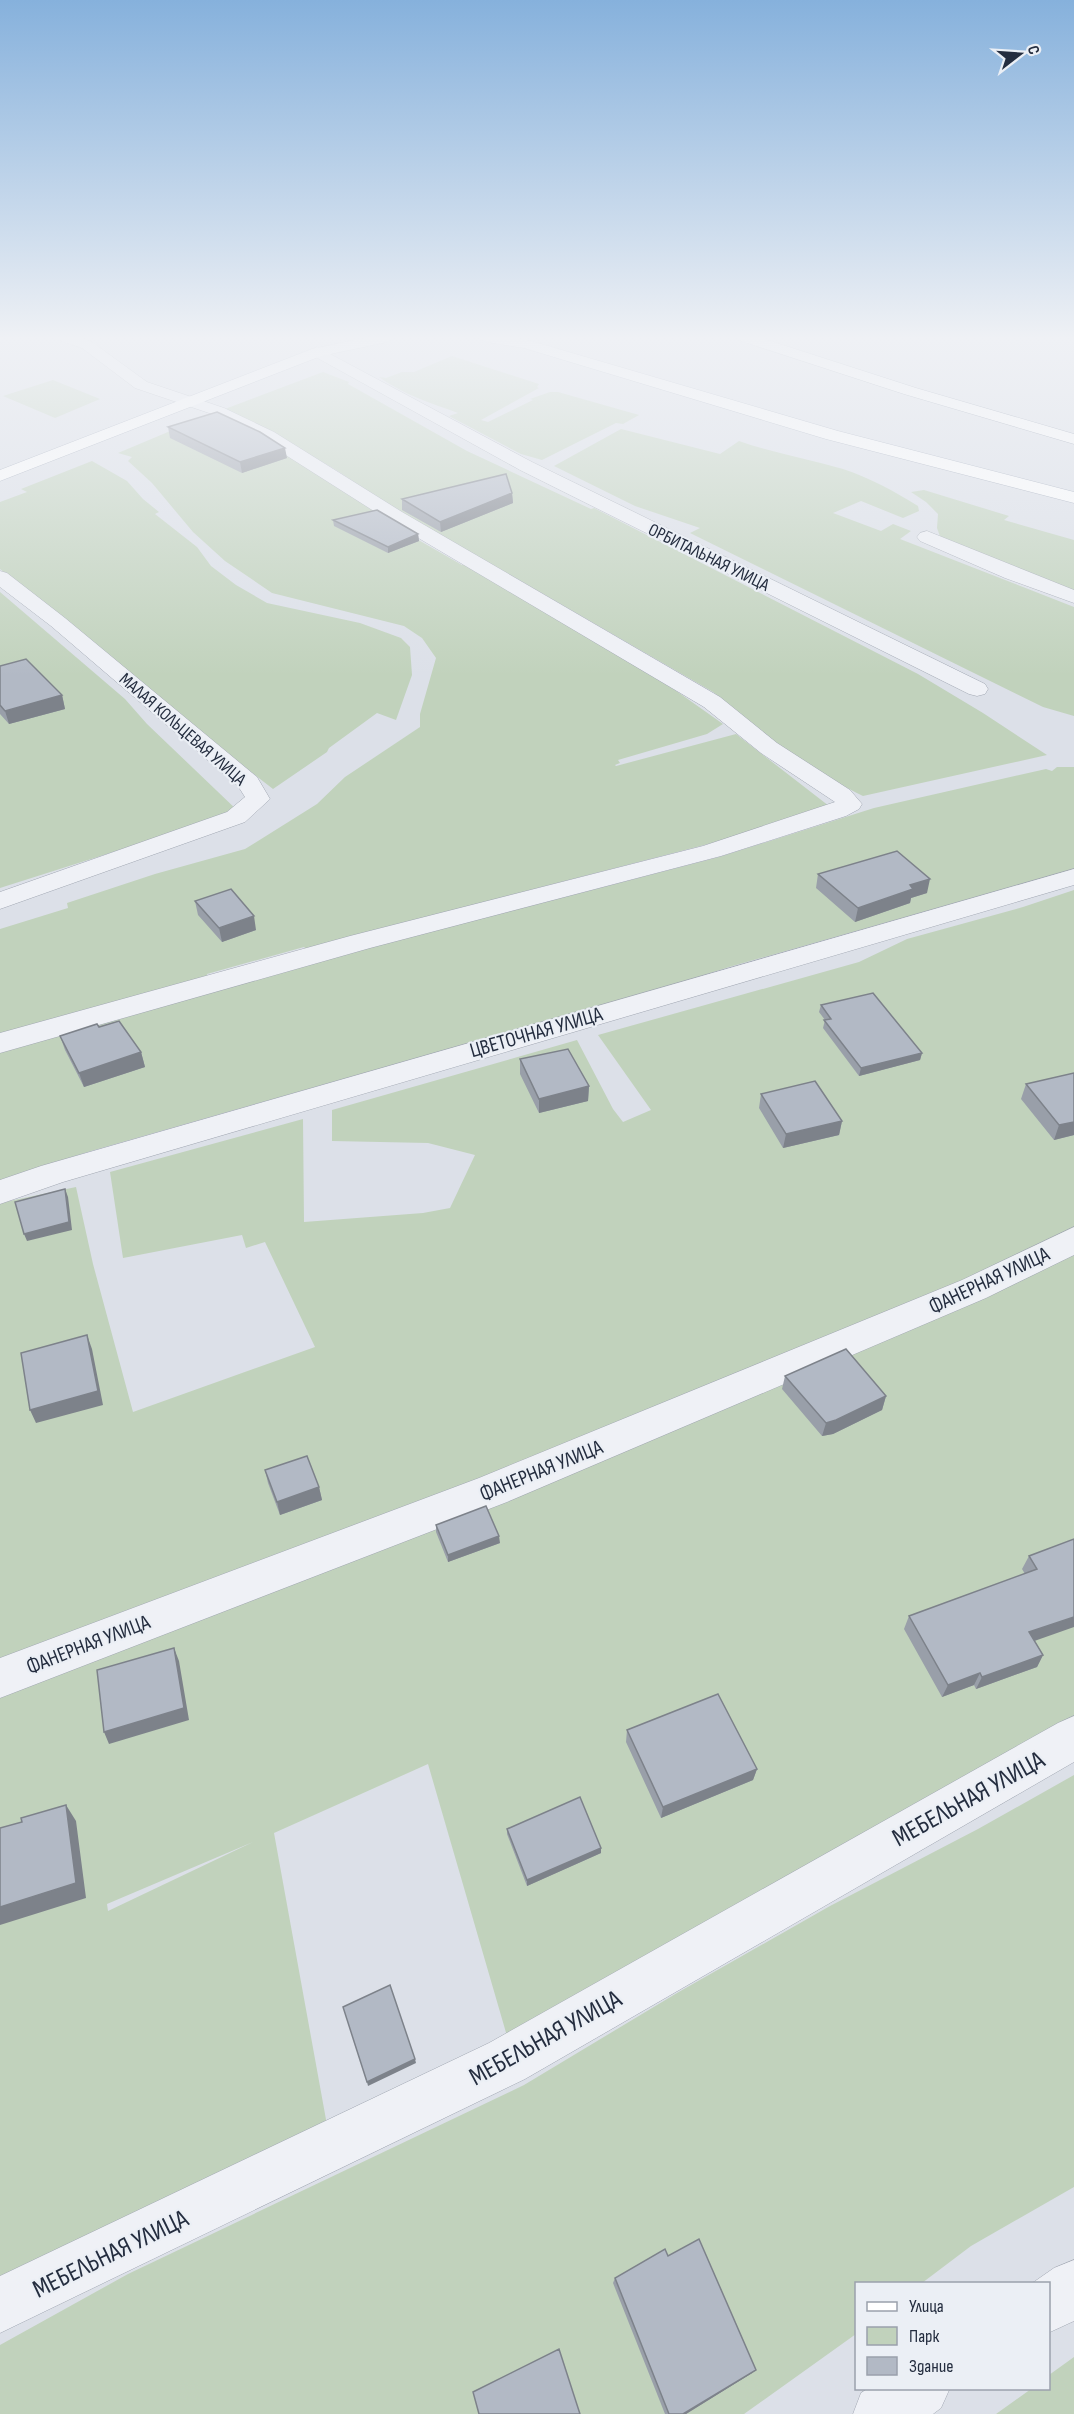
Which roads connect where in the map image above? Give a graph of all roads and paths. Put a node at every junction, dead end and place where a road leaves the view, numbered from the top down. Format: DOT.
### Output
graph roads {
  1 [pos="65,451"];
  2 [pos="291,451"];
  3 [pos="498,451"];
  4 [pos="892,451"];
  5 [pos="0,476"];
  6 [pos="1074,498"];
  7 [pos="927,537"];
  8 [pos="0,578"];
  9 [pos="1074,597"];
  10 [pos="977,689"];
  11 [pos="1074,877"];
  12 [pos="0,901"];
  13 [pos="0,1043"];
  14 [pos="0,1192"];
  15 [pos="1074,1240"];
  16 [pos="0,1678"];
  17 [pos="1074,1738"];
  18 [pos="1074,2288"];
  19 [pos="1050,2304"];
  20 [pos="0,2305"];
  21 [pos="918,2390"];
  22 [pos="882,2414"];
  1 -- 5 [label="main road"];
  2 -- 13 [label="street"];
  3 -- 10 [label="street, ОРБИТАЛЬНАЯ УЛИЦА"];
  4 -- 6 [label="main road"];
  7 -- 9 [label="street"];
  8 -- 12 [label="street, МАЛАЯ КОЛЬЦЕВАЯ УЛИЦА"];
  11 -- 14 [label="street, ЦВЕТОЧНАЯ УЛИЦА"];
  15 -- 16 [label="street, ФАНЕРНАЯ УЛИЦА"];
  17 -- 20 [label="street, МЕБЕЛЬНАЯ УЛИЦА"];
  18 -- 19 [label="street"];
  21 -- 22 [label="street"];
}
